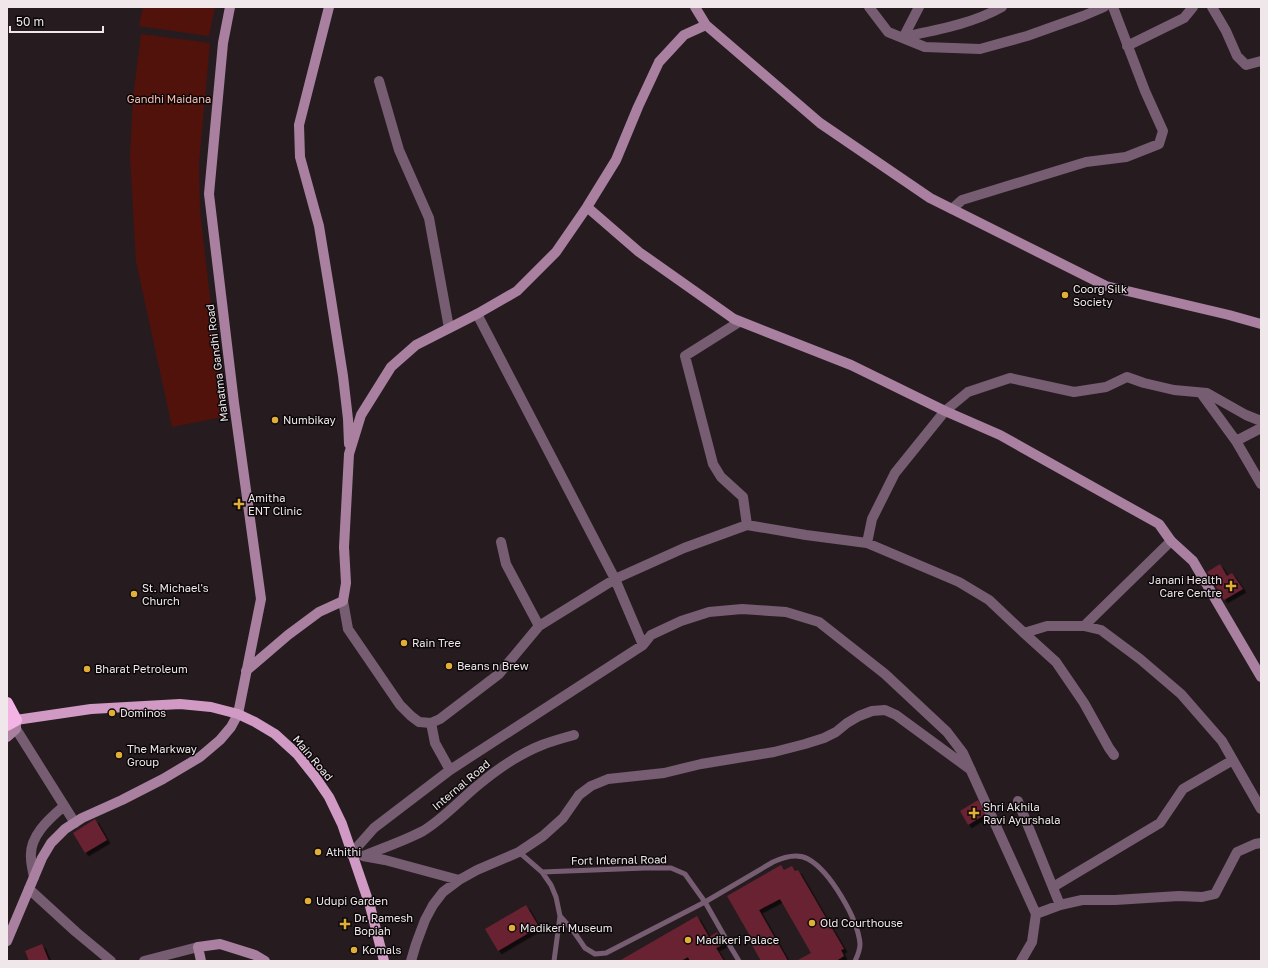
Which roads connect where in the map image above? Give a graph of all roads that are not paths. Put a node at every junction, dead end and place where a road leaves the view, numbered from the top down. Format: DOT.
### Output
graph roads {
  1 [pos="230,7"];
  2 [pos="329,7"];
  3 [pos="695,7"];
  4 [pos="869,7"];
  5 [pos="919,7"];
  6 [pos="1002,7"];
  7 [pos="1104,7"];
  8 [pos="1113,7"];
  9 [pos="1194,7"];
  10 [pos="1212,7"];
  11 [pos="706,25"];
  12 [pos="902,38"];
  13 [pos="1127,46"];
  14 [pos="1261,61"];
  15 [pos="379,81"];
  16 [pos="587,207"];
  17 [pos="952,209"];
  18 [pos="477,314"];
  19 [pos="739,322"];
  20 [pos="1261,324"];
  21 [pos="449,328"];
  22 [pos="1201,393"];
  23 [pos="945,411"];
  24 [pos="1261,421"];
  25 [pos="1261,428"];
  26 [pos="1236,441"];
  27 [pos="349,454"];
  28 [pos="1261,484"];
  29 [pos="747,525"];
  30 [pos="1171,541"];
  31 [pos="500,542"];
  32 [pos="867,543"];
  33 [pos="615,579"];
  34 [pos="343,602"];
  35 [pos="540,626"];
  36 [pos="1084,626"];
  37 [pos="1024,633"];
  38 [pos="643,645"];
  39 [pos="246,671"];
  40 [pos="1261,677"];
  41 [pos="7,703"];
  42 [pos="238,714"];
  43 [pos="12,723"];
  44 [pos="431,723"];
  45 [pos="574,735"];
  46 [pos="7,737"];
  47 [pos="1114,754"];
  48 [pos="1233,760"];
  49 [pos="450,770"];
  50 [pos="971,770"];
  51 [pos="1018,801"];
  52 [pos="64,806"];
  53 [pos="1261,809"];
  54 [pos="75,823"];
  55 [pos="1261,843"];
  56 [pos="519,852"];
  57 [pos="351,854"];
  58 [pos="363,856"];
  59 [pos="542,872"];
  60 [pos="34,877"];
  61 [pos="459,880"];
  62 [pos="1053,887"];
  63 [pos="29,888"];
  64 [pos="705,902"];
  65 [pos="1060,905"];
  66 [pos="1036,914"];
  67 [pos="560,916"];
  68 [pos="7,941"];
  69 [pos="198,948"];
  70 [pos="111,961"];
  71 [pos="144,961"];
  72 [pos="201,961"];
  73 [pos="265,961"];
  74 [pos="384,961"];
  75 [pos="411,961"];
  76 [pos="554,961"];
  77 [pos="739,961"];
  78 [pos="855,961"];
  79 [pos="1021,961"];
  1 -- 39 [label="street, Mahatma Gandhi Road"];
  2 -- 27 [label="street"];
  3 -- 11 [label="street"];
  4 -- 12 [label="street"];
  5 -- 12 [label="street"];
  6 -- 12 [label="street"];
  7 -- 12 [label="street"];
  8 -- 13 [label="street"];
  9 -- 13 [label="street"];
  10 -- 14 [label="street"];
  11 -- 16 [label="street"];
  11 -- 17 [label="street"];
  13 -- 17 [label="street"];
  15 -- 21 [label="street"];
  16 -- 18 [label="street"];
  16 -- 19 [label="street"];
  17 -- 20 [label="street"];
  18 -- 21 [label="street"];
  18 -- 33 [label="street"];
  19 -- 23 [label="street"];
  19 -- 29 [label="street"];
  21 -- 27 [label="street"];
  22 -- 23 [label="street"];
  22 -- 24 [label="street"];
  22 -- 26 [label="street"];
  23 -- 30 [label="street"];
  23 -- 32 [label="street"];
  25 -- 26 [label="street"];
  26 -- 28 [label="street"];
  27 -- 34 [label="street"];
  29 -- 32 [label="street"];
  29 -- 33 [label="street"];
  30 -- 36 [label="street"];
  30 -- 40 [label="street"];
  31 -- 35 [label="street"];
  32 -- 37 [label="street"];
  33 -- 35 [label="street"];
  33 -- 38 [label="street"];
  34 -- 39 [label="street"];
  34 -- 44 [label="street"];
  35 -- 44 [label="street"];
  36 -- 37 [label="street"];
  36 -- 48 [label="street"];
  37 -- 47 [label="street"];
  38 -- 49 [label="street"];
  38 -- 50 [label="street"];
  39 -- 42 [label="street, Mahatma Gandhi Road"];
  41 -- 43 [label="highway"];
  42 -- 43 [label="main road, Main Road"];
  42 -- 54 [label="street"];
  42 -- 57 [label="main road, Main Road"];
  43 -- 46 [label="street"];
  43 -- 52 [label="street"];
  44 -- 49 [label="street"];
  45 -- 58 [label="street, Internal Road"];
  48 -- 53 [label="street"];
  48 -- 62 [label="street"];
  49 -- 57 [label="street"];
  50 -- 56 [label="street"];
  50 -- 66 [label="street"];
  51 -- 62 [label="street"];
  52 -- 54 [label="street"];
  52 -- 60 [label="street"];
  54 -- 60 [label="street"];
  55 -- 65 [label="street"];
  56 -- 59 [label="lane"];
  56 -- 61 [label="street"];
  57 -- 58 [label="street"];
  57 -- 74 [label="main road, Main Road"];
  58 -- 61 [label="street"];
  59 -- 64 [label="lane, Fort Internal Road"];
  59 -- 67 [label="lane"];
  60 -- 63 [label="street"];
  61 -- 75 [label="street"];
  62 -- 65 [label="street"];
  63 -- 68 [label="street"];
  63 -- 70 [label="street"];
  64 -- 67 [label="lane"];
  64 -- 77 [label="lane, Fort Internal Road"];
  64 -- 78 [label="lane"];
  65 -- 66 [label="street"];
  66 -- 79 [label="street"];
  67 -- 76 [label="lane"];
  69 -- 71 [label="street"];
  69 -- 72 [label="street"];
  69 -- 73 [label="street"];
}
